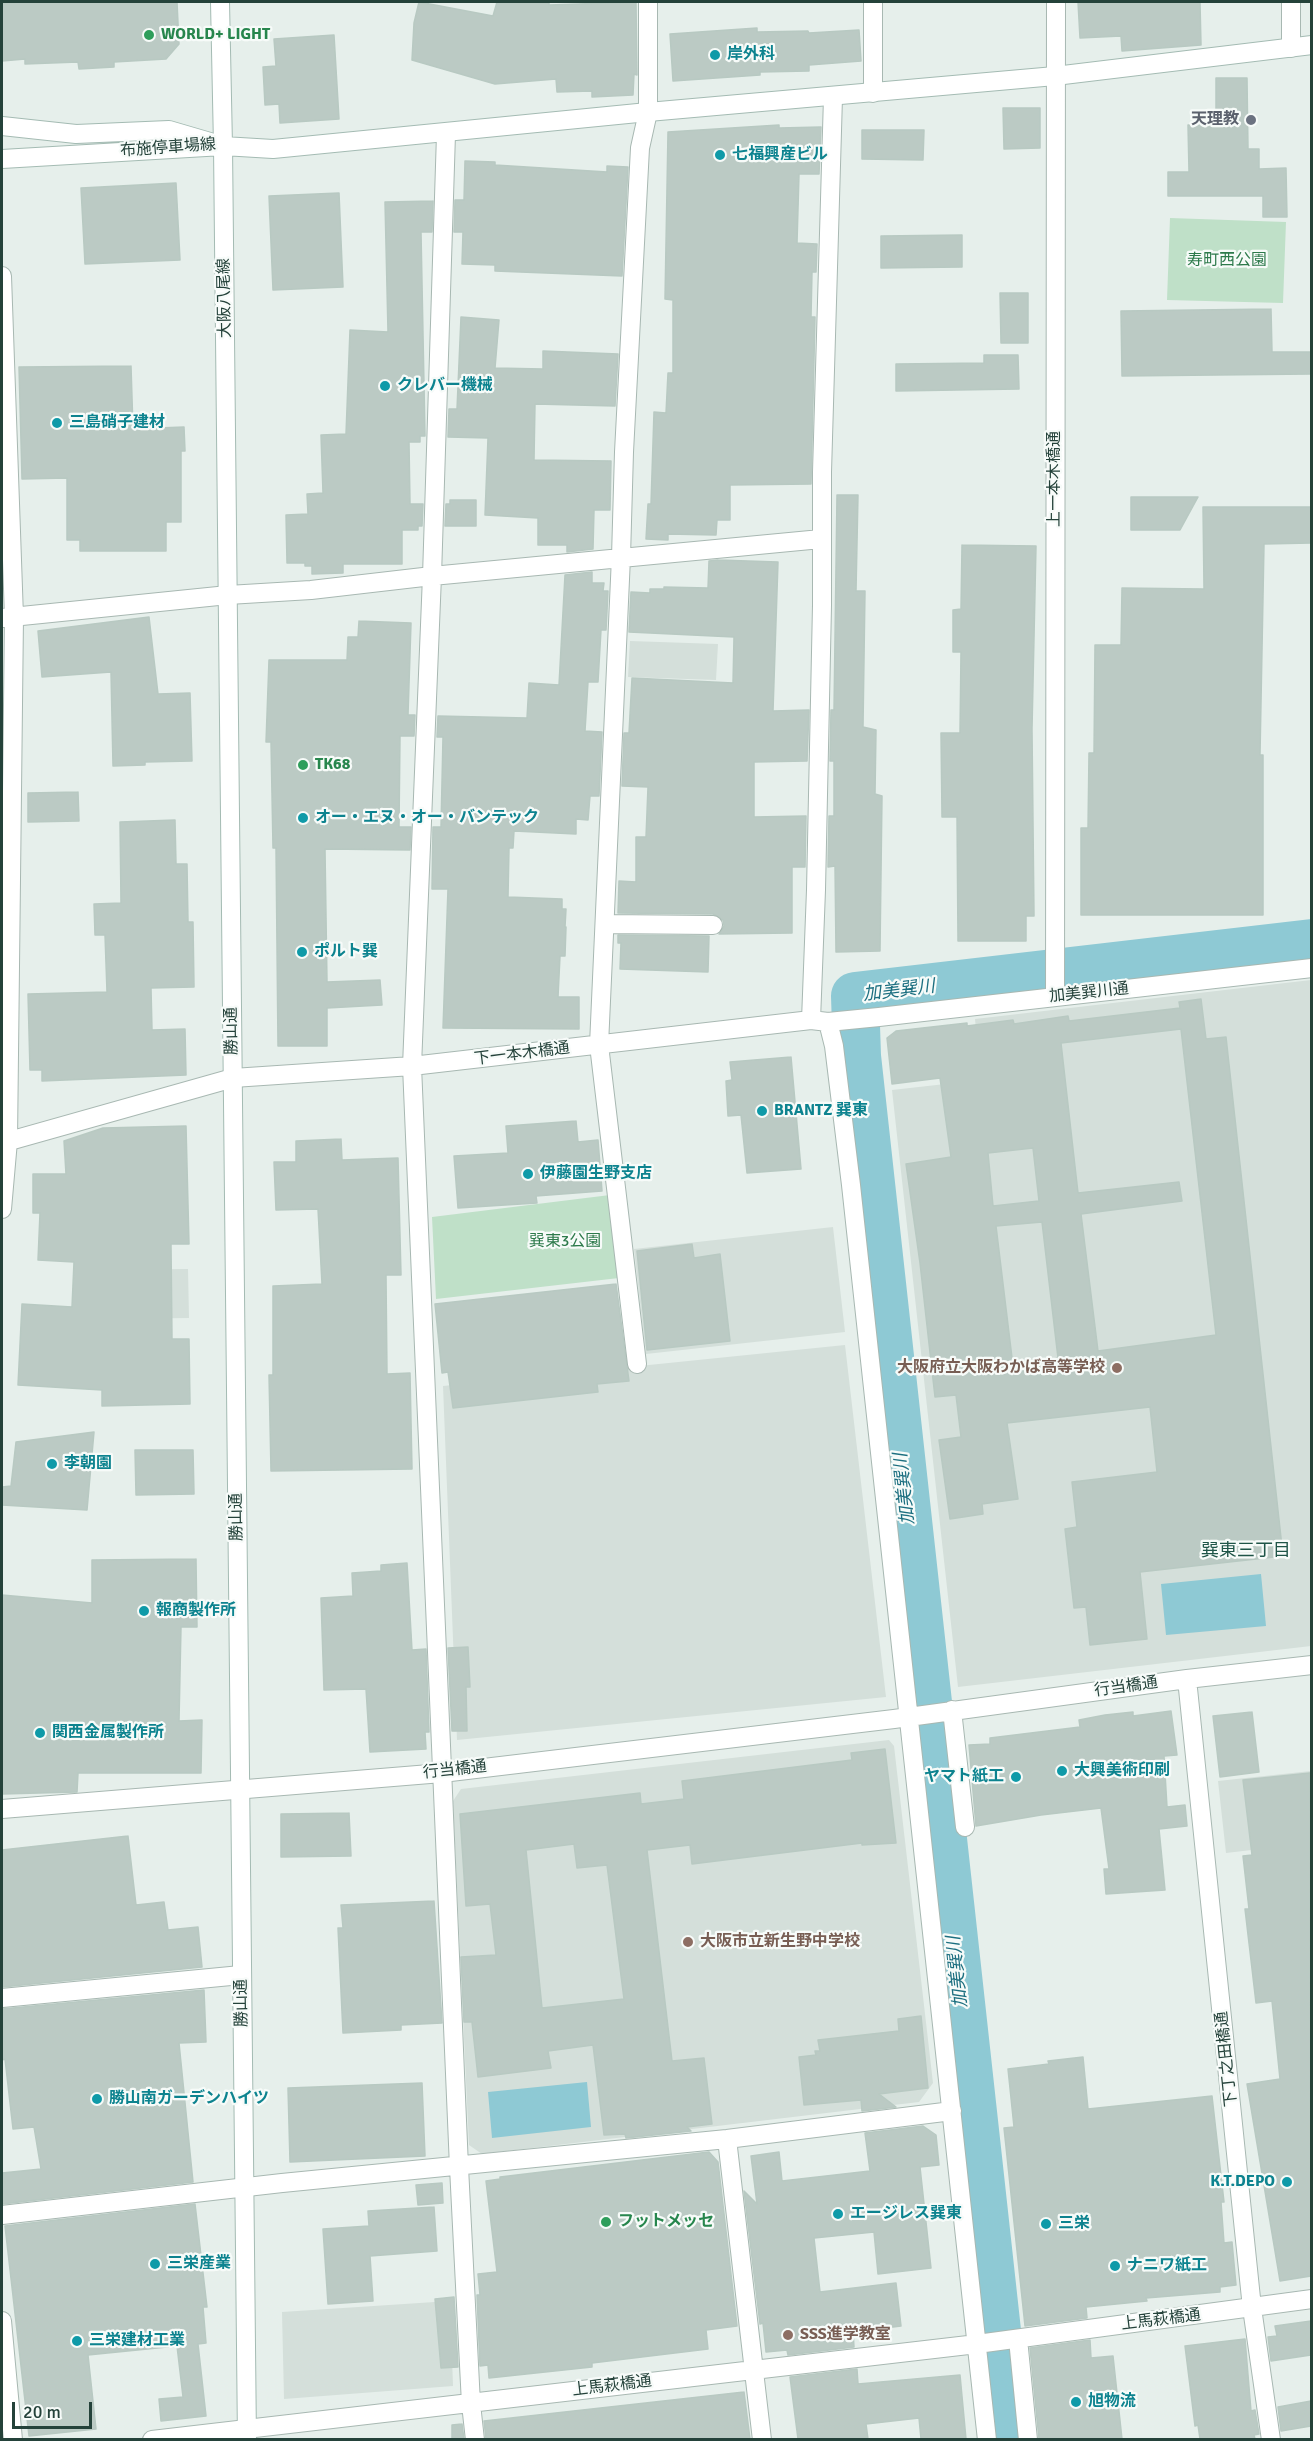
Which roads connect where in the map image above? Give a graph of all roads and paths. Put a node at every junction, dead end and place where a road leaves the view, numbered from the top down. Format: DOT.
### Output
graph roads {
  1 [pos="220,2"];
  2 [pos="648,2"];
  3 [pos="873,2"];
  4 [pos="1056,2"];
  5 [pos="1291,2"];
  6 [pos="1311,45"];
  7 [pos="1291,48"];
  8 [pos="1055,76"];
  9 [pos="873,93"];
  10 [pos="833,97"];
  11 [pos="648,112"];
  12 [pos="2,126"];
  13 [pos="447,134"];
  14 [pos="223,146"];
  15 [pos="2,159"];
  16 [pos="2,276"];
  17 [pos="4,366"];
  18 [pos="6,476"];
  19 [pos="821,539"];
  20 [pos="621,557"];
  21 [pos="432,576"];
  22 [pos="228,595"];
  23 [pos="8,618"];
  24 [pos="605,924"];
  25 [pos="713,925"];
  26 [pos="1311,968"];
  27 [pos="1055,991"];
  28 [pos="826,1021"];
  29 [pos="599,1045"];
  30 [pos="412,1066"];
  31 [pos="233,1078"];
  32 [pos="4,1142"];
  33 [pos="2,1209"];
  34 [pos="637,1364"];
  35 [pos="1311,1665"];
  36 [pos="1187,1679"];
  37 [pos="947,1711"];
  38 [pos="912,1717"];
  39 [pos="442,1773"];
  40 [pos="239,1788"];
  41 [pos="2,1809"];
  42 [pos="965,1827"];
  43 [pos="241,1975"];
  44 [pos="2,1998"];
  45 [pos="952,2111"];
  46 [pos="727,2139"];
  47 [pos="459,2167"];
  48 [pos="243,2187"];
  49 [pos="2,2215"];
  50 [pos="1311,2299"];
  51 [pos="1252,2308"];
  52 [pos="2,2320"];
  53 [pos="1008,2340"];
  54 [pos="977,2344"];
  55 [pos="753,2369"];
  56 [pos="471,2404"];
  57 [pos="247,2434"];
  58 [pos="13,2439"];
  59 [pos="152,2439"];
  60 [pos="475,2439"];
  61 [pos="762,2439"];
  62 [pos="987,2439"];
  63 [pos="1028,2439"];
  64 [pos="1271,2439"];
  1 -- 14 [label="street, 大阪八尾線"];
  2 -- 11 [label="street"];
  3 -- 9 [label="street"];
  4 -- 8 [label="street, 上一本木橋通"];
  5 -- 7 [label="street"];
  6 -- 7 [label="street"];
  7 -- 8 [label="street"];
  8 -- 9 [label="street"];
  8 -- 27 [label="street, 上一本木橋通"];
  9 -- 10 [label="street"];
  10 -- 11 [label="street"];
  10 -- 19 [label="street"];
  11 -- 13 [label="street"];
  11 -- 20 [label="street"];
  12 -- 14 [label="street, 布施停車場線"];
  13 -- 14 [label="street"];
  13 -- 21 [label="street"];
  14 -- 15 [label="street, 布施停車場線"];
  14 -- 22 [label="street, 大阪八尾線"];
  16 -- 17 [label="street"];
  17 -- 18 [label="street"];
  18 -- 23 [label="street"];
  19 -- 20 [label="street"];
  19 -- 28 [label="street"];
  20 -- 21 [label="street"];
  20 -- 24 [label="street"];
  21 -- 22 [label="street"];
  21 -- 30 [label="street"];
  22 -- 23 [label="street"];
  22 -- 31 [label="street, 勝山通"];
  23 -- 32 [label="street"];
  24 -- 25 [label="street"];
  24 -- 29 [label="street"];
  26 -- 27 [label="street, 加美巽川通"];
  27 -- 28 [label="street, 加美巽川通"];
  28 -- 29 [label="street, 下一本木橋通"];
  28 -- 38 [label="street"];
  29 -- 30 [label="street, 下一本木橋通"];
  29 -- 34 [label="street"];
  30 -- 31 [label="street, 下一本木橋通"];
  30 -- 39 [label="street"];
  31 -- 32 [label="street, 下一本木橋通"];
  31 -- 40 [label="street, 勝山通"];
  32 -- 33 [label="street"];
  35 -- 36 [label="street, 行当橋通"];
  36 -- 37 [label="street, 行当橋通"];
  36 -- 51 [label="street, 下丁之田橋通"];
  37 -- 38 [label="street, 行当橋通"];
  37 -- 42 [label="street"];
  38 -- 39 [label="street, 行当橋通"];
  38 -- 45 [label="street"];
  39 -- 40 [label="street, 行当橋通"];
  39 -- 47 [label="street"];
  40 -- 41 [label="street, 行当橋通"];
  40 -- 43 [label="street, 勝山通"];
  43 -- 44 [label="street"];
  43 -- 48 [label="street, 勝山通"];
  45 -- 46 [label="street"];
  45 -- 54 [label="street"];
  46 -- 47 [label="street"];
  46 -- 55 [label="street"];
  47 -- 48 [label="street"];
  47 -- 56 [label="street"];
  48 -- 49 [label="street"];
  48 -- 57 [label="street, 勝山通"];
  50 -- 51 [label="street, 上馬萩橋通"];
  51 -- 53 [label="street, 上馬萩橋通"];
  51 -- 64 [label="street, 下丁之田橋通"];
  52 -- 58 [label="street"];
  53 -- 54 [label="street, 上馬萩橋通"];
  53 -- 63 [label="street"];
  54 -- 55 [label="street, 上馬萩橋通"];
  54 -- 62 [label="street"];
  55 -- 56 [label="street, 上馬萩橋通"];
  55 -- 61 [label="street"];
  56 -- 57 [label="street, 上馬萩橋通"];
  56 -- 60 [label="street"];
  57 -- 59 [label="street, 上馬萩橋通"];
}
